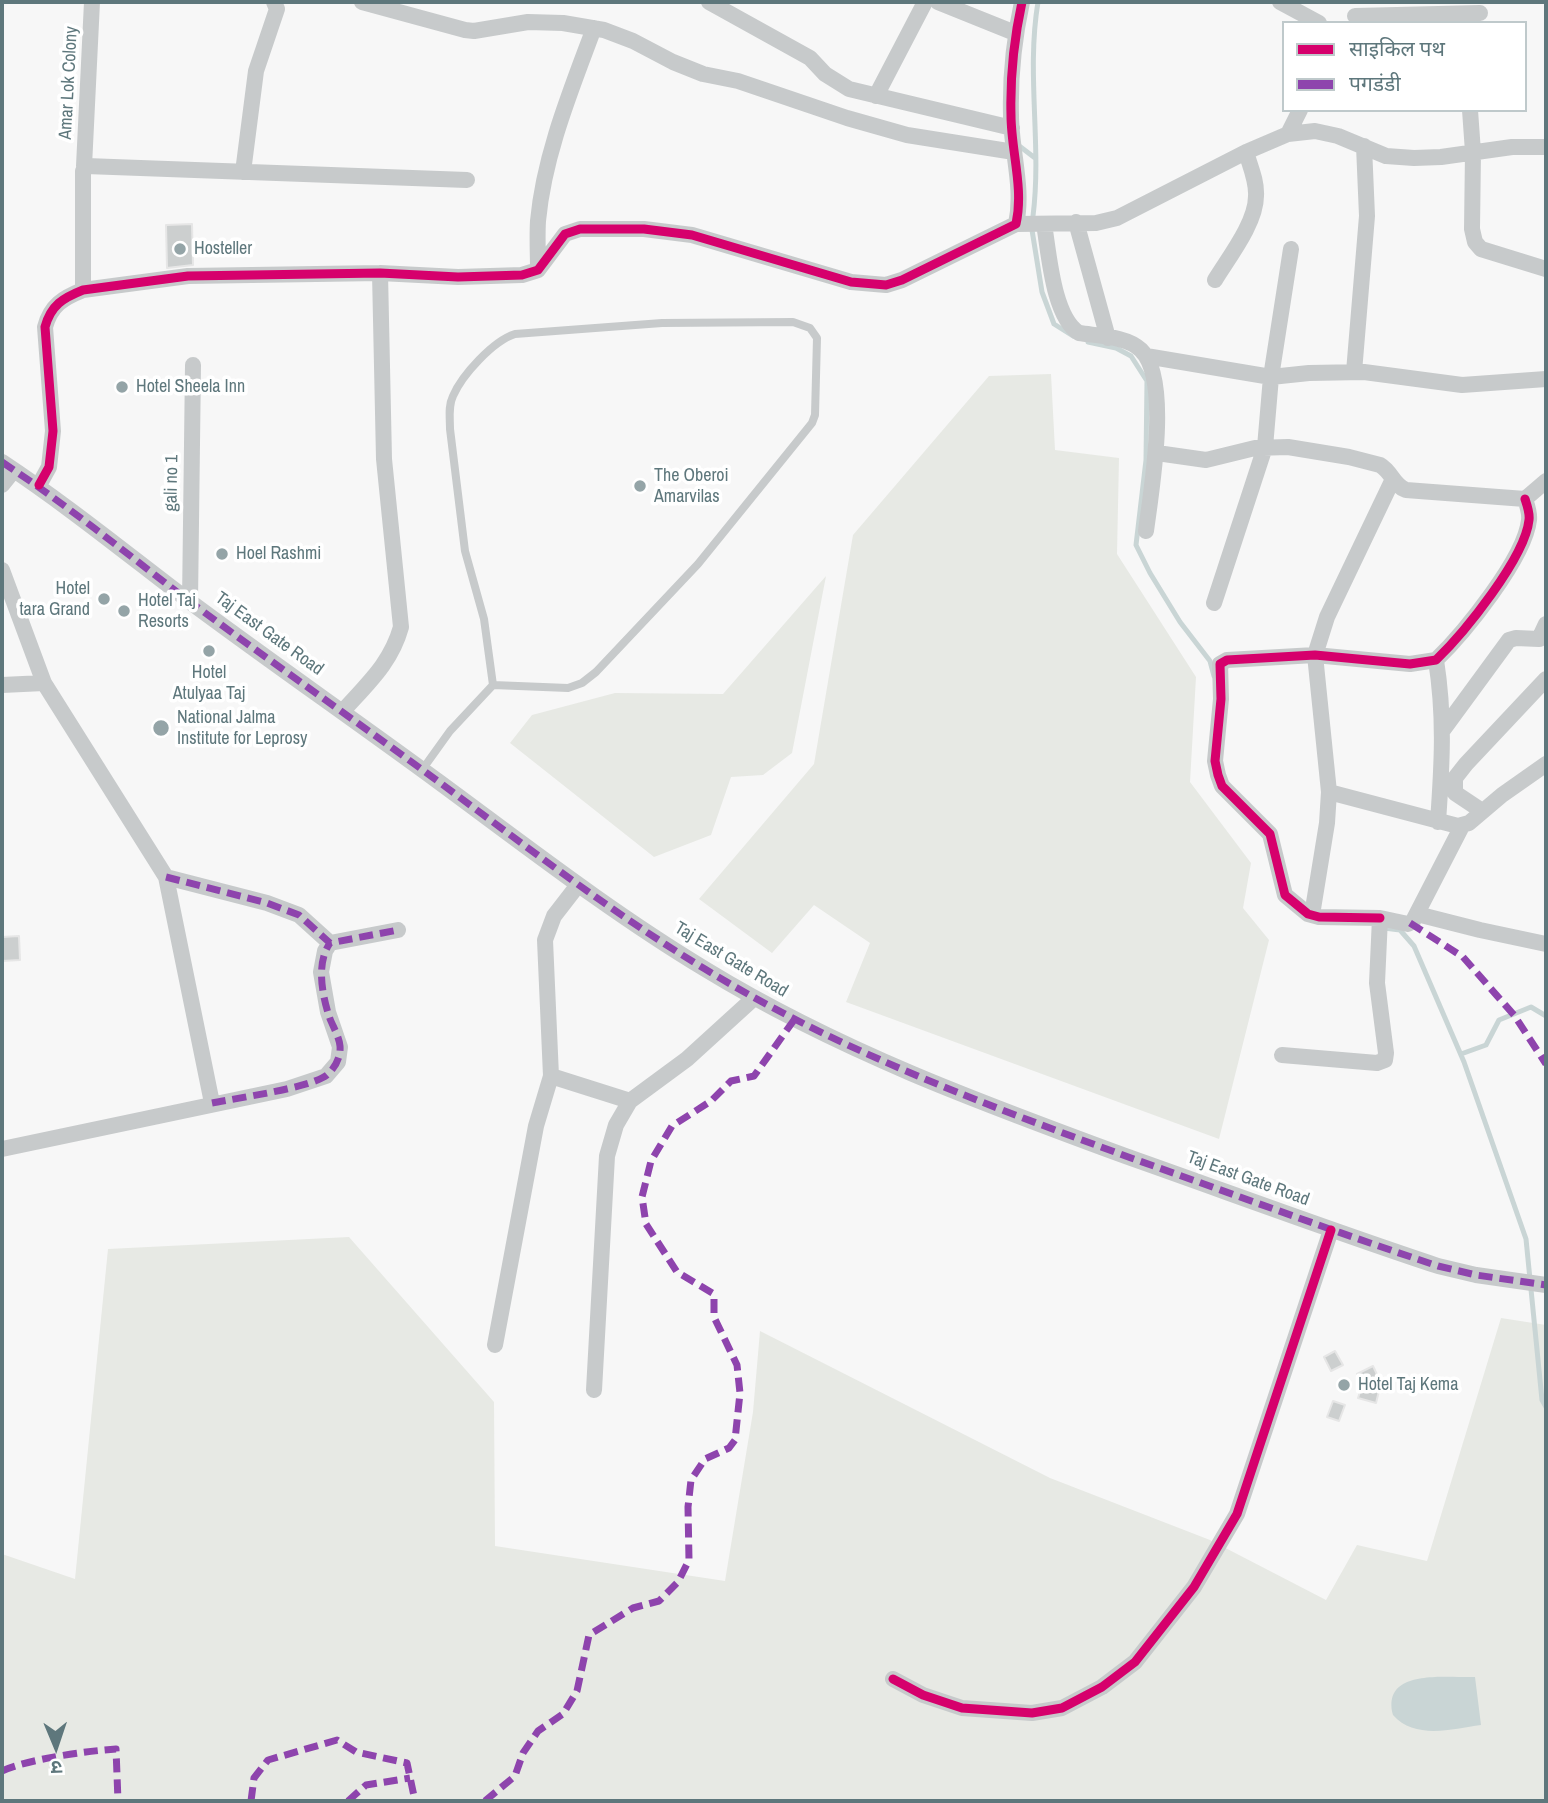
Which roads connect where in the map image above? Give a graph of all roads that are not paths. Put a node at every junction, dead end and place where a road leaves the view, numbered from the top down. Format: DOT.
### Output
graph roads {
  1 [pos="92,2"];
  2 [pos="274,2"];
  3 [pos="362,2"];
  4 [pos="709,2"];
  5 [pos="925,2"];
  6 [pos="938,2"];
  7 [pos="1022,2"];
  8 [pos="1280,2"];
  9 [pos="1480,12"];
  10 [pos="1355,14"];
  11 [pos="1315,21"];
  12 [pos="594,28"];
  13 [pos="1015,33"];
  14 [pos="876,96"];
  15 [pos="1299,112"];
  16 [pos="1470,112"];
  17 [pos="1012,128"];
  18 [pos="1288,134"];
  19 [pos="1364,146"];
  20 [pos="1546,146"];
  21 [pos="1014,152"];
  22 [pos="1246,152"];
  23 [pos="1473,152"];
  24 [pos="84,166"];
  25 [pos="243,172"];
  26 [pos="467,180"];
  27 [pos="1076,222"];
  28 [pos="1016,224"];
  29 [pos="1044,224"];
  30 [pos="1291,249"];
  31 [pos="1546,269"];
  32 [pos="538,270"];
  33 [pos="380,273"];
  34 [pos="1215,280"];
  35 [pos="83,290"];
  36 [pos="1108,338"];
  37 [pos="1146,356"];
  38 [pos="1166,359"];
  39 [pos="193,365"];
  40 [pos="1354,372"];
  41 [pos="1271,377"];
  42 [pos="1546,379"];
  43 [pos="1155,384"];
  44 [pos="1265,447"];
  45 [pos="1157,453"];
  46 [pos="8,466"];
  47 [pos="1393,479"];
  48 [pos="1546,481"];
  49 [pos="2,485"];
  50 [pos="39,485"];
  51 [pos="1525,499"];
  52 [pos="1146,531"];
  53 [pos="2,570"];
  54 [pos="190,602"];
  55 [pos="1214,603"];
  56 [pos="1546,624"];
  57 [pos="1315,655"];
  58 [pos="1436,660"];
  59 [pos="1546,680"];
  60 [pos="44,683"];
  61 [pos="2,685"];
  62 [pos="493,685"];
  63 [pos="343,711"];
  64 [pos="1443,730"];
  65 [pos="1546,764"];
  66 [pos="422,770"];
  67 [pos="1329,792"];
  68 [pos="1482,811"];
  69 [pos="1438,822"];
  70 [pos="1462,826"];
  71 [pos="166,877"];
  72 [pos="578,885"];
  73 [pos="1417,914"];
  74 [pos="1312,915"];
  75 [pos="1380,918"];
  76 [pos="398,930"];
  77 [pos="330,943"];
  78 [pos="1546,944"];
  79 [pos="754,998"];
  80 [pos="1282,1055"];
  81 [pos="551,1076"];
  82 [pos="630,1101"];
  83 [pos="212,1103"];
  84 [pos="2,1149"];
  85 [pos="1331,1230"];
  86 [pos="1546,1284"];
  87 [pos="495,1345"];
  88 [pos="594,1390"];
  89 [pos="893,1679"];
  1 -- 24 [label="street, Amar Lok Colony"];
  2 -- 25 [label="street"];
  3 -- 12 [label="street"];
  4 -- 14 [label="street"];
  5 -- 14 [label="street"];
  6 -- 13 [label="street"];
  7 -- 13 [label="street"];
  8 -- 11 [label="street"];
  9 -- 10 [label="street"];
  12 -- 21 [label="street"];
  12 -- 32 [label="street"];
  13 -- 17 [label="street"];
  14 -- 17 [label="street"];
  15 -- 18 [label="street"];
  16 -- 23 [label="street"];
  17 -- 21 [label="street"];
  18 -- 19 [label="street"];
  18 -- 22 [label="street"];
  19 -- 23 [label="street"];
  19 -- 40 [label="street"];
  20 -- 23 [label="street"];
  21 -- 28 [label="street"];
  22 -- 27 [label="street"];
  22 -- 34 [label="street"];
  23 -- 31 [label="street"];
  24 -- 25 [label="street"];
  24 -- 35 [label="street, Amar Lok Colony"];
  25 -- 26 [label="street"];
  27 -- 29 [label="street"];
  27 -- 36 [label="street"];
  28 -- 29 [label="street"];
  28 -- 32 [label="street"];
  29 -- 36 [label="street"];
  30 -- 41 [label="street"];
  32 -- 33 [label="street"];
  33 -- 35 [label="street"];
  33 -- 63 [label="street"];
  35 -- 50 [label="street"];
  36 -- 37 [label="street"];
  37 -- 38 [label="street"];
  37 -- 43 [label="street"];
  38 -- 41 [label="street"];
  38 -- 43 [label="street"];
  39 -- 54 [label="street, gali no 1"];
  40 -- 41 [label="street"];
  40 -- 42 [label="street"];
  41 -- 44 [label="street"];
  43 -- 45 [label="street"];
  44 -- 45 [label="street"];
  44 -- 47 [label="street"];
  44 -- 55 [label="street"];
  45 -- 52 [label="street"];
  46 -- 49 [label="street"];
  46 -- 50 [label="street, Taj East Gate Road"];
  47 -- 51 [label="street"];
  47 -- 57 [label="street"];
  48 -- 51 [label="street"];
  50 -- 54 [label="street, Taj East Gate Road"];
  51 -- 58 [label="street"];
  53 -- 60 [label="street"];
  54 -- 63 [label="street, Taj East Gate Road"];
  56 -- 64 [label="street"];
  57 -- 58 [label="street"];
  57 -- 67 [label="street"];
  57 -- 74 [label="street"];
  58 -- 64 [label="street"];
  59 -- 68 [label="street"];
  60 -- 61 [label="street"];
  60 -- 71 [label="street"];
  62 -- 62 [label="lane"];
  62 -- 66 [label="lane"];
  63 -- 66 [label="street, Taj East Gate Road"];
  64 -- 69 [label="street"];
  65 -- 68 [label="street"];
  66 -- 72 [label="street, Taj East Gate Road"];
  67 -- 69 [label="street"];
  67 -- 74 [label="street"];
  68 -- 70 [label="street"];
  69 -- 70 [label="street"];
  70 -- 73 [label="street"];
  71 -- 77 [label="street"];
  71 -- 83 [label="street"];
  72 -- 79 [label="street, Taj East Gate Road"];
  72 -- 81 [label="street"];
  73 -- 75 [label="street"];
  73 -- 78 [label="street"];
  74 -- 75 [label="street"];
  75 -- 80 [label="street"];
  76 -- 77 [label="street"];
  77 -- 83 [label="street"];
  79 -- 82 [label="street"];
  79 -- 85 [label="street, Taj East Gate Road"];
  81 -- 82 [label="street"];
  81 -- 87 [label="street"];
  82 -- 88 [label="street"];
  83 -- 84 [label="street"];
  85 -- 86 [label="street, Taj East Gate Road"];
  85 -- 89 [label="street"];
}
